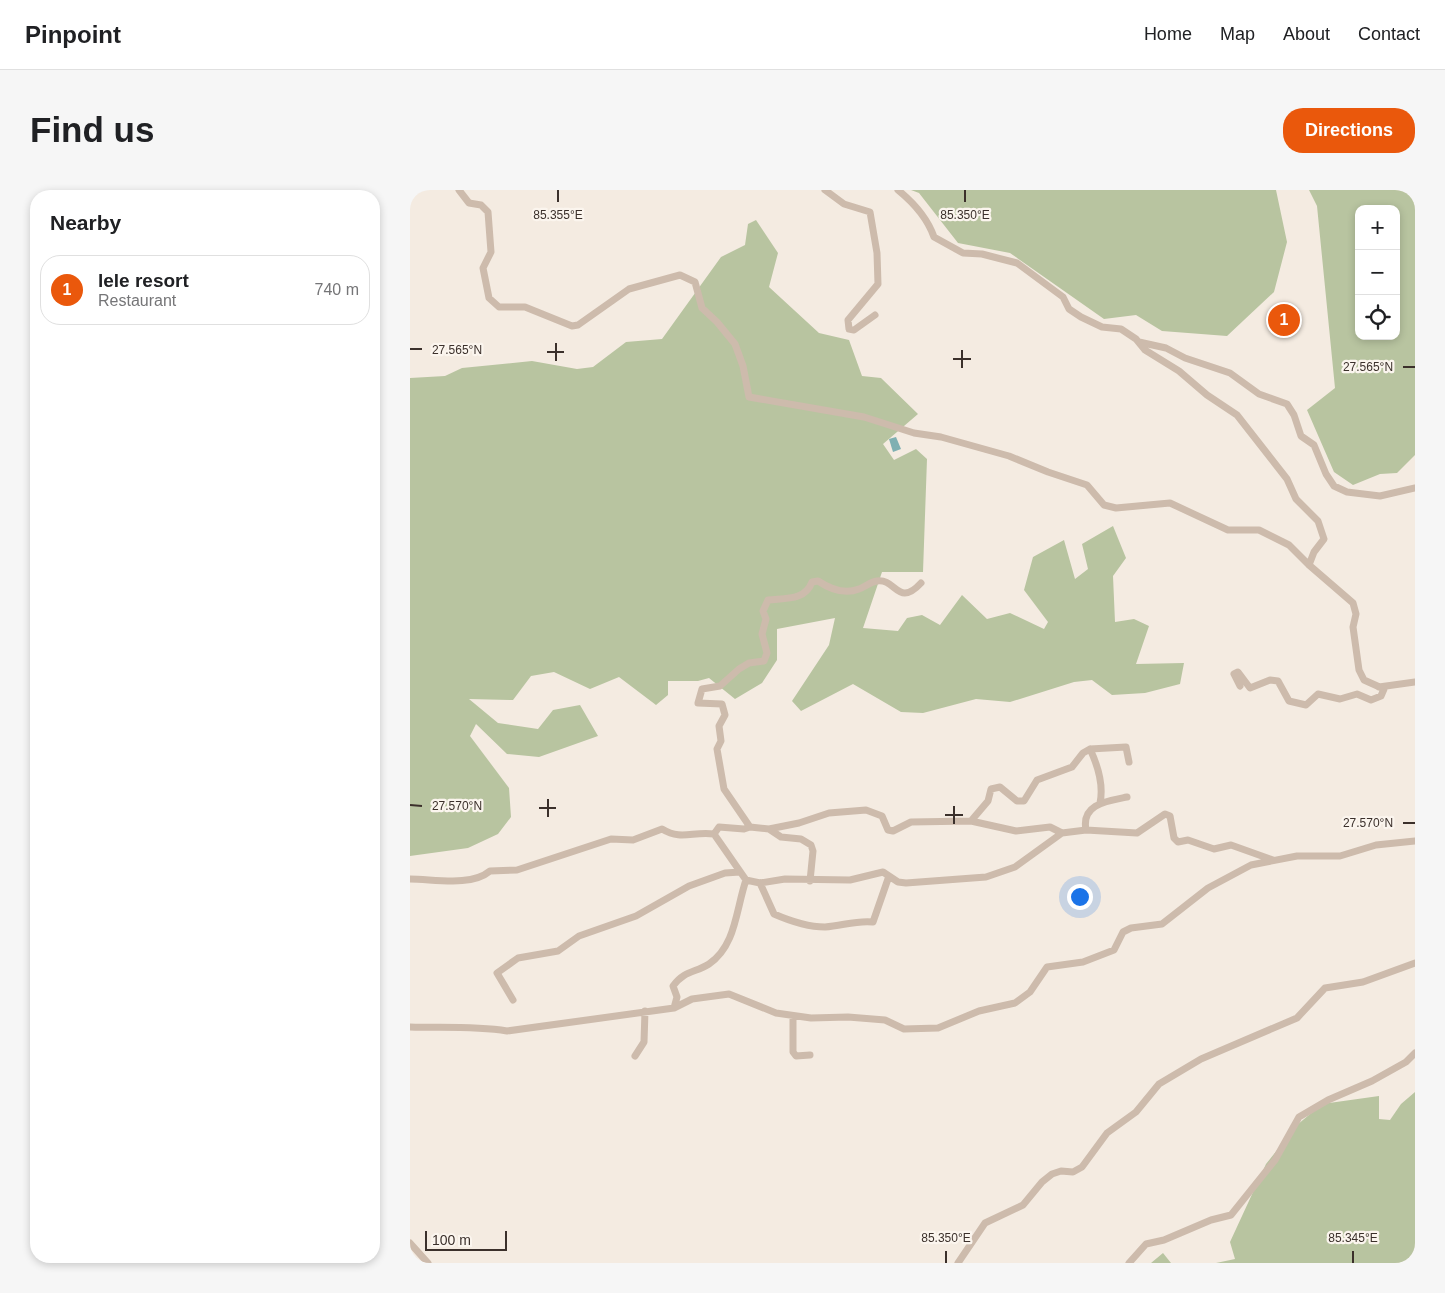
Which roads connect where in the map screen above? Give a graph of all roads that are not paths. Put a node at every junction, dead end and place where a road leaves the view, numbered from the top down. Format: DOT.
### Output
graph roads {
  1 [pos="458,190"];
  2 [pos="825,190"];
  3 [pos="898,190"];
  4 [pos="875,315"];
  5 [pos="1139,342"];
  6 [pos="1415,488"];
  7 [pos="1293,490"];
  8 [pos="1288,497"];
  9 [pos="1308,565"];
  10 [pos="921,583"];
  11 [pos="1415,682"];
  12 [pos="1240,686"];
  13 [pos="1379,687"];
  14 [pos="1090,749"];
  15 [pos="1129,762"];
  16 [pos="1127,797"];
  17 [pos="1100,802"];
  18 [pos="971,821"];
  19 [pos="750,826"];
  20 [pos="769,829"];
  21 [pos="1086,830"];
  22 [pos="1062,833"];
  23 [pos="714,834"];
  24 [pos="1415,841"];
  25 [pos="1274,860"];
  26 [pos="740,872"];
  27 [pos="889,876"];
  28 [pos="410,879"];
  29 [pos="746,880"];
  30 [pos="810,881"];
  31 [pos="760,884"];
  32 [pos="1415,963"];
  33 [pos="513,1000"];
  34 [pos="674,1008"];
  35 [pos="645,1010"];
  36 [pos="793,1016"];
  37 [pos="410,1027"];
  38 [pos="1415,1053"];
  39 [pos="810,1055"];
  40 [pos="635,1056"];
  41 [pos="1415,1059"];
  42 [pos="1406,1062"];
  43 [pos="410,1243"];
  44 [pos="428,1263"];
  45 [pos="958,1263"];
  46 [pos="1129,1263"];
  1 -- 9 [label="street"];
  2 -- 4 [label="street"];
  3 -- 5 [label="street"];
  5 -- 6 [label="street"];
  5 -- 7 [label="street"];
  7 -- 8 [label="street"];
  7 -- 9 [label="street"];
  9 -- 13 [label="street"];
  10 -- 19 [label="street"];
  11 -- 13 [label="street"];
  12 -- 13 [label="street"];
  14 -- 15 [label="street"];
  14 -- 17 [label="street"];
  14 -- 18 [label="street"];
  16 -- 17 [label="street"];
  17 -- 21 [label="street"];
  18 -- 20 [label="street"];
  18 -- 22 [label="street"];
  19 -- 20 [label="street"];
  19 -- 23 [label="street"];
  20 -- 30 [label="street"];
  21 -- 22 [label="street"];
  21 -- 25 [label="street"];
  22 -- 27 [label="street"];
  23 -- 26 [label="street"];
  23 -- 28 [label="street"];
  24 -- 25 [label="street"];
  25 -- 36 [label="street"];
  26 -- 29 [label="street"];
  26 -- 33 [label="street"];
  27 -- 30 [label="street"];
  27 -- 31 [label="street"];
  29 -- 31 [label="street"];
  29 -- 34 [label="street"];
  30 -- 31 [label="street"];
  32 -- 45 [label="street"];
  34 -- 35 [label="street"];
  34 -- 36 [label="street"];
  35 -- 37 [label="street"];
  35 -- 40 [label="street"];
  36 -- 39 [label="street"];
  38 -- 42 [label="street"];
  41 -- 42 [label="street"];
  42 -- 46 [label="street"];
  43 -- 44 [label="street"];
}
